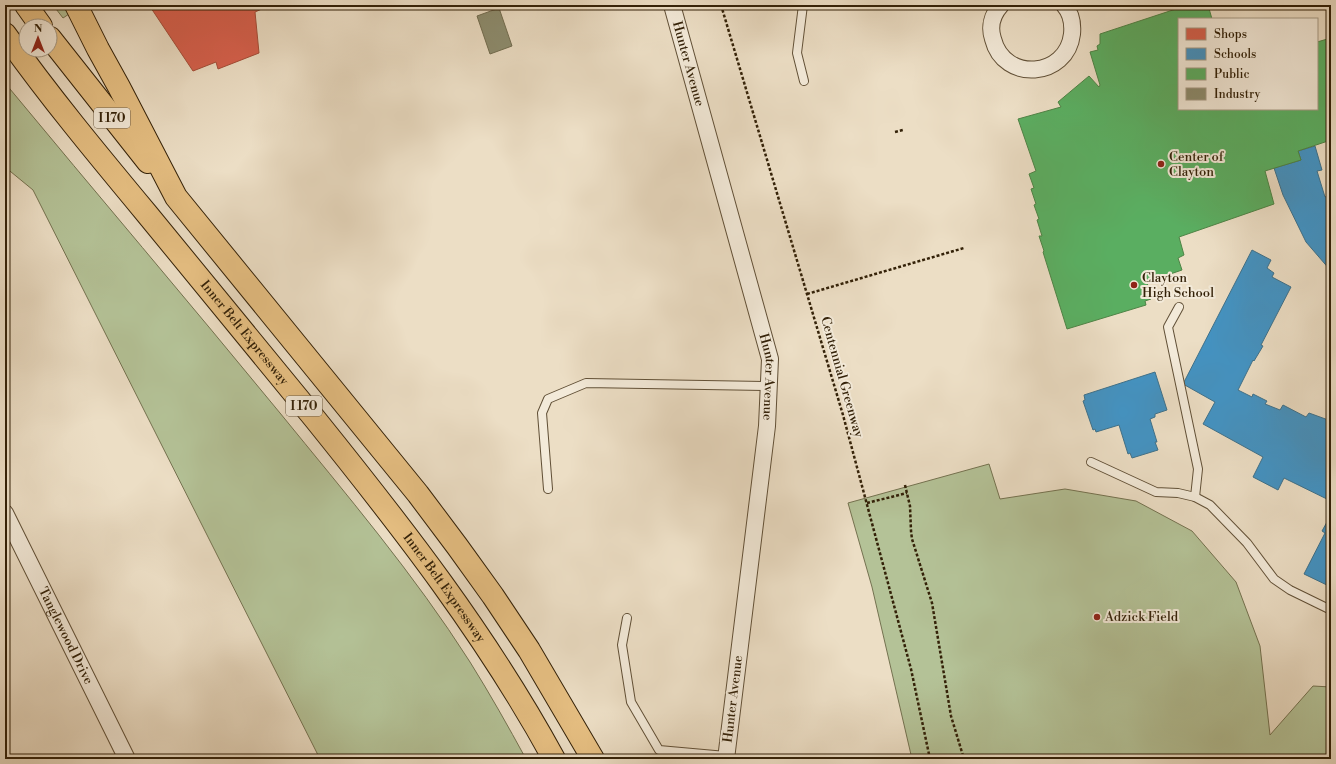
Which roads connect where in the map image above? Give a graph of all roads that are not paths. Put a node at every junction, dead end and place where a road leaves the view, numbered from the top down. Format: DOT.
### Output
graph roads {
  1 [pos="26,5"];
  2 [pos="76,5"];
  3 [pos="672,5"];
  4 [pos="803,5"];
  5 [pos="1001,5"];
  6 [pos="1064,5"];
  7 [pos="35,18"];
  8 [pos="5,34"];
  9 [pos="5,41"];
  10 [pos="58,48"];
  11 [pos="32,70"];
  12 [pos="804,81"];
  13 [pos="176,197"];
  14 [pos="1179,307"];
  15 [pos="769,386"];
  16 [pos="1091,462"];
  17 [pos="548,489"];
  18 [pos="1195,497"];
  19 [pos="5,513"];
  20 [pos="1331,610"];
  21 [pos="627,618"];
  22 [pos="726,757"];
  23 [pos="127,759"];
  24 [pos="554,759"];
  25 [pos="593,759"];
  1 -- 7 [label="highway"];
  2 -- 13 [label="highway"];
  3 -- 15 [label="street, Hunter Avenue"];
  4 -- 12 [label="lane"];
  5 -- 6 [label="street"];
  8 -- 11 [label="highway, Inner Belt Expressway / I 170"];
  9 -- 11 [label="highway"];
  10 -- 13 [label="highway, I 170"];
  11 -- 24 [label="highway, Inner Belt Expressway / I 170"];
  13 -- 25 [label="highway, I 170"];
  14 -- 18 [label="lane"];
  15 -- 17 [label="lane"];
  15 -- 22 [label="street, Hunter Avenue"];
  16 -- 18 [label="lane"];
  18 -- 20 [label="lane"];
  19 -- 23 [label="street, Tanglewood Drive"];
  21 -- 22 [label="lane"];
}
